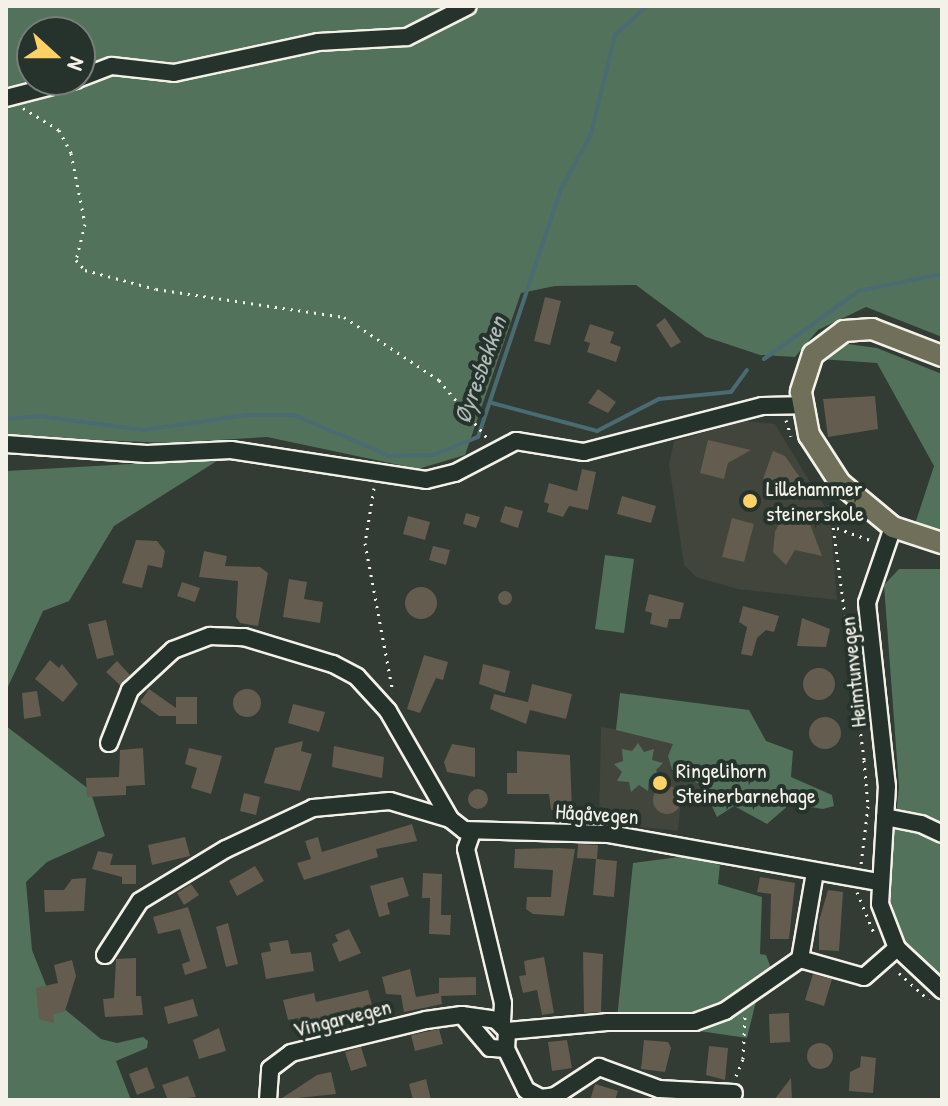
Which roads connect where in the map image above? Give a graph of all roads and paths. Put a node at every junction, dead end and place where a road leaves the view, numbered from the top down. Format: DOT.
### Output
graph roads {
  1 [pos="468,6"];
  2 [pos="96,72"];
  3 [pos="11,102"];
  4 [pos="942,356"];
  5 [pos="792,405"];
  6 [pos="794,443"];
  7 [pos="6,444"];
  8 [pos="495,448"];
  9 [pos="377,476"];
  10 [pos="825,489"];
  11 [pos="893,527"];
  12 [pos="942,543"];
  13 [pos="388,711"];
  14 [pos="109,743"];
  15 [pos="885,817"];
  16 [pos="450,819"];
  17 [pos="472,832"];
  18 [pos="942,834"];
  19 [pos="815,872"];
  20 [pos="857,881"];
  21 [pos="879,882"];
  22 [pos="891,951"];
  23 [pos="105,955"];
  24 [pos="800,959"];
  25 [pos="753,991"];
  26 [pos="936,996"];
  27 [pos="462,1015"];
  28 [pos="505,1028"];
  29 [pos="506,1049"];
  30 [pos="736,1076"];
  31 [pos="734,1093"];
  32 [pos="268,1100"];
  1 -- 2 [label="street"];
  3 -- 8 [label="path"];
  4 -- 5 [label="main road"];
  5 -- 6 [label="path"];
  5 -- 8 [label="street"];
  5 -- 11 [label="main road"];
  7 -- 9 [label="street"];
  8 -- 9 [label="street"];
  9 -- 13 [label="path"];
  10 -- 20 [label="path"];
  11 -- 12 [label="main road"];
  11 -- 15 [label="street, Heimtunvegen"];
  13 -- 14 [label="street, Hågåvegen"];
  13 -- 16 [label="street, Hågåvegen"];
  15 -- 18 [label="street"];
  15 -- 21 [label="street, Heimtunvegen"];
  16 -- 17 [label="street, Hågåvegen"];
  16 -- 23 [label="street"];
  17 -- 19 [label="street, Hågåvegen"];
  17 -- 28 [label="street"];
  19 -- 20 [label="street, Hågåvegen"];
  19 -- 24 [label="street"];
  20 -- 21 [label="street, Hågåvegen"];
  20 -- 22 [label="path"];
  21 -- 22 [label="street, Heimtunvegen"];
  22 -- 24 [label="street"];
  22 -- 26 [label="street, Heimtunvegen"];
  22 -- 26 [label="path"];
  24 -- 25 [label="street, Vingarvegen"];
  25 -- 28 [label="street, Vingarvegen"];
  25 -- 30 [label="path"];
  27 -- 28 [label="street, Vingarvegen"];
  27 -- 29 [label="street"];
  27 -- 32 [label="street, Vingarvegen"];
  28 -- 29 [label="street"];
  29 -- 31 [label="street"];
}
